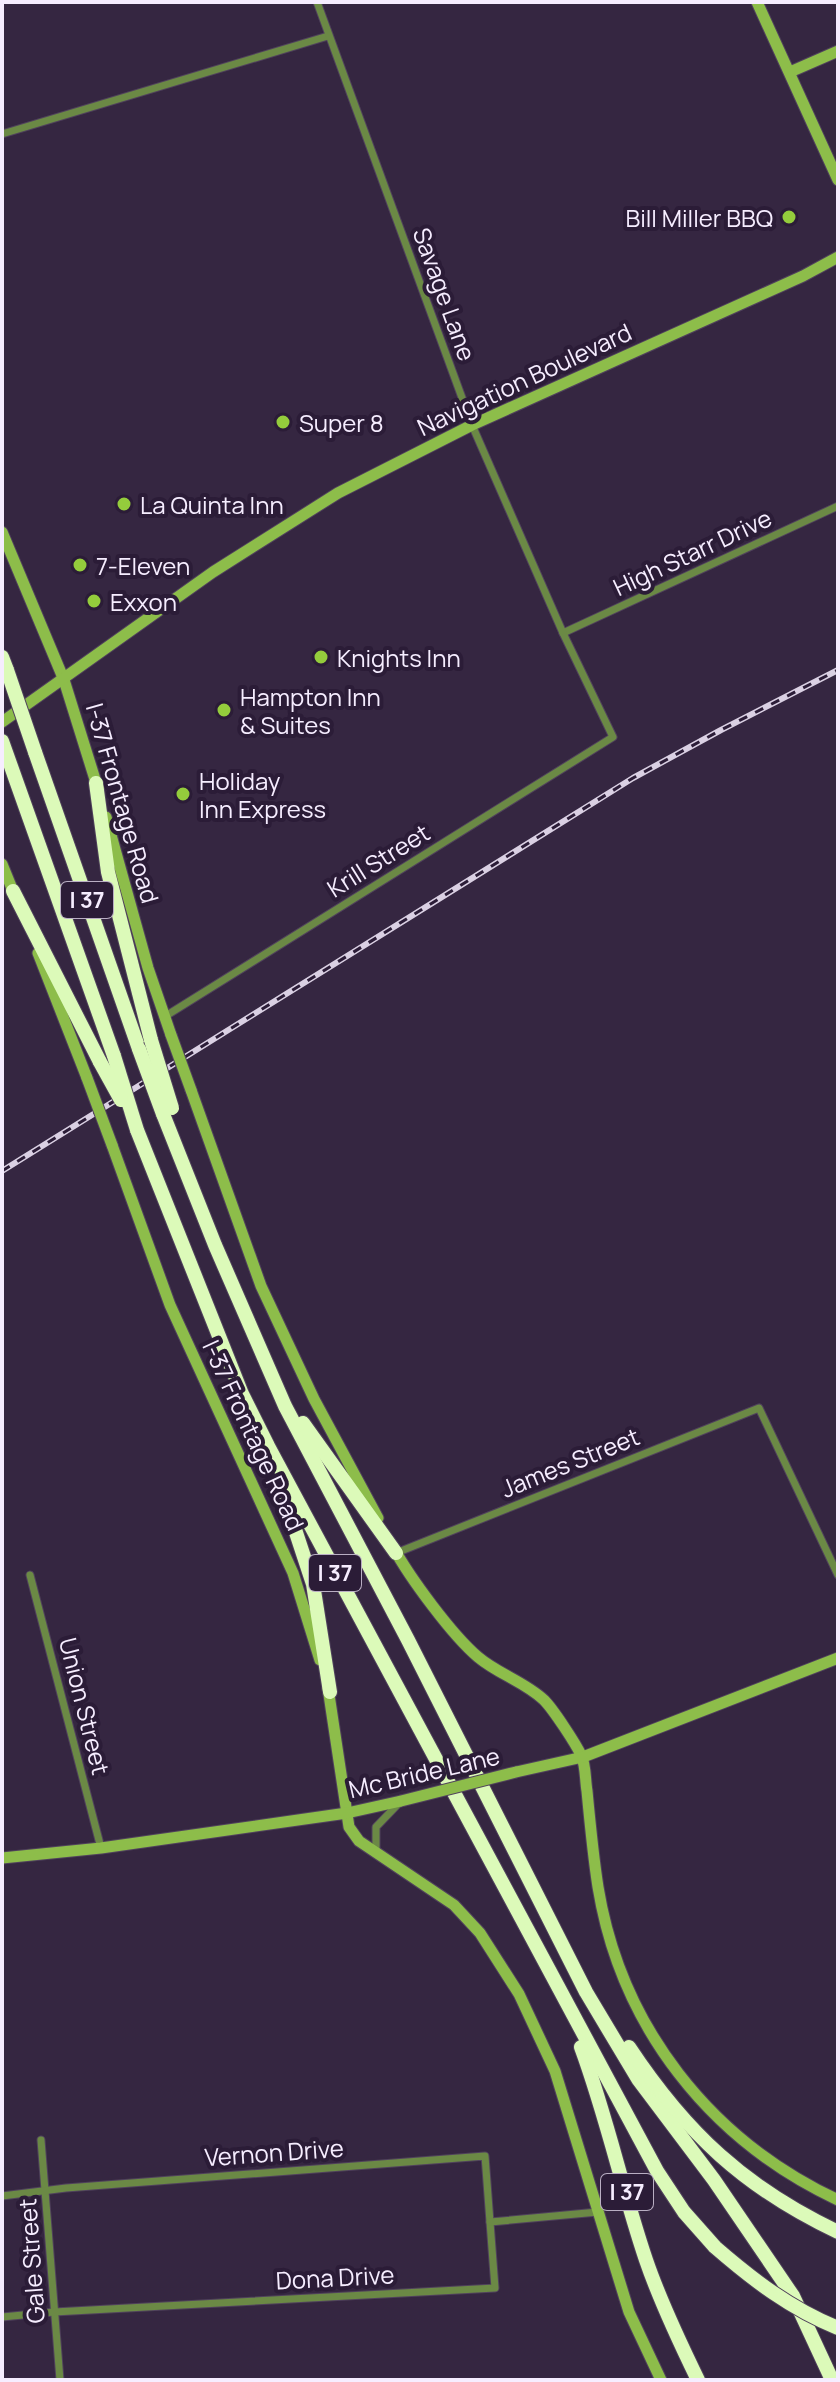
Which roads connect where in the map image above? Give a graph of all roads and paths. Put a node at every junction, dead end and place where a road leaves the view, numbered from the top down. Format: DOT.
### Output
graph roads {
  1 [pos="317,2"];
  2 [pos="757,2"];
  3 [pos="328,36"];
  4 [pos="838,51"];
  5 [pos="790,72"];
  6 [pos="2,134"];
  7 [pos="838,180"];
  8 [pos="838,257"];
  9 [pos="472,425"];
  10 [pos="838,506"];
  11 [pos="2,532"];
  12 [pos="563,633"];
  13 [pos="4,664"];
  14 [pos="64,680"];
  15 [pos="2,722"];
  16 [pos="613,737"];
  17 [pos="2,741"];
  18 [pos="96,783"];
  19 [pos="2,864"];
  20 [pos="13,891"];
  21 [pos="164,1017"];
  22 [pos="145,1044"];
  23 [pos="107,1059"];
  24 [pos="237,1297"];
  25 [pos="268,1446"];
  26 [pos="396,1553"];
  27 [pos="30,1575"];
  28 [pos="838,1575"];
  29 [pos="838,1658"];
  30 [pos="330,1692"];
  31 [pos="583,1757"];
  32 [pos="401,1801"];
  33 [pos="347,1813"];
  34 [pos="101,1848"];
  35 [pos="376,1853"];
  36 [pos="2,1858"];
  37 [pos="586,1992"];
  38 [pos="564,2001"];
  39 [pos="41,2140"];
  40 [pos="46,2191"];
  41 [pos="2,2196"];
  42 [pos="838,2200"];
  43 [pos="598,2212"];
  44 [pos="490,2222"];
  45 [pos="838,2232"];
  46 [pos="54,2312"];
  47 [pos="2,2317"];
  48 [pos="838,2328"];
  49 [pos="60,2380"];
  50 [pos="661,2380"];
  51 [pos="698,2380"];
  52 [pos="832,2380"];
  1 -- 3 [label="street, Savage Lane"];
  2 -- 5 [label="main road"];
  3 -- 6 [label="street"];
  3 -- 9 [label="street, Savage Lane"];
  4 -- 5 [label="main road"];
  5 -- 7 [label="main road"];
  8 -- 9 [label="main road, Navigation Boulevard"];
  9 -- 12 [label="street, Savage Lane"];
  9 -- 14 [label="main road, Navigation Boulevard"];
  10 -- 12 [label="street, High Starr Drive"];
  11 -- 14 [label="main road, I-37 Frontage Road"];
  12 -- 16 [label="street, Savage Lane"];
  13 -- 22 [label="highway, I 37, bridge"];
  14 -- 15 [label="main road, Navigation Boulevard"];
  14 -- 18 [label="main road, I-37 Frontage Road"];
  16 -- 21 [label="street, Krill Street"];
  17 -- 23 [label="highway, I 37"];
  18 -- 21 [label="main road, I-37 Frontage Road"];
  18 -- 22 [label="highway"];
  19 -- 20 [label="main road, I-37 Frontage Road"];
  20 -- 23 [label="highway"];
  20 -- 30 [label="main road, I-37 Frontage Road, bridge"];
  21 -- 26 [label="main road, I-37 Frontage Road, bridge"];
  22 -- 24 [label="highway, I 37, bridge"];
  23 -- 25 [label="highway, I 37, bridge"];
  24 -- 26 [label="highway"];
  24 -- 37 [label="highway, I 37"];
  25 -- 30 [label="highway"];
  25 -- 38 [label="highway, I 37"];
  26 -- 28 [label="street, James Street"];
  26 -- 31 [label="main road, I-37 Frontage Road"];
  27 -- 34 [label="street, Union Street"];
  29 -- 31 [label="main road, Mc Bride Lane"];
  30 -- 33 [label="main road, I-37 Frontage Road"];
  31 -- 32 [label="main road, Mc Bride Lane, bridge"];
  31 -- 42 [label="main road, I-37 Frontage Road"];
  32 -- 33 [label="main road, Mc Bride Lane"];
  32 -- 35 [label="street"];
  33 -- 34 [label="main road, Mc Bride Lane"];
  33 -- 35 [label="main road, I-37 Frontage Road"];
  34 -- 36 [label="main road, Mc Bride Lane"];
  35 -- 43 [label="main road, I-37 Frontage Road"];
  37 -- 45 [label="highway"];
  37 -- 52 [label="highway, I 37"];
  38 -- 48 [label="highway, bridge"];
  38 -- 51 [label="highway, I 37"];
  39 -- 40 [label="street, Gale Street"];
  40 -- 41 [label="street, Vernon Drive"];
  40 -- 44 [label="street, Vernon Drive"];
  40 -- 46 [label="street, Gale Street"];
  43 -- 44 [label="street"];
  43 -- 50 [label="main road, I-37 Frontage Road"];
  44 -- 46 [label="street, Dona Drive"];
  46 -- 47 [label="street, Dona Drive"];
  46 -- 49 [label="street, Gale Street"];
}
